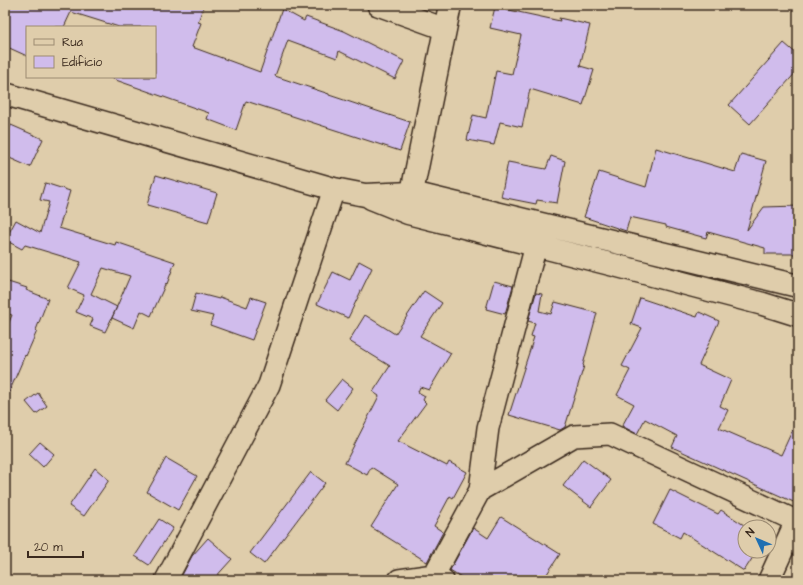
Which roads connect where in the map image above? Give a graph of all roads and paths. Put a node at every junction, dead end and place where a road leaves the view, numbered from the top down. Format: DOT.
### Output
graph roads {
  1 [pos="378,5"];
  2 [pos="450,5"];
  3 [pos="445,29"];
  4 [pos="5,94"];
  5 [pos="334,189"];
  6 [pos="410,203"];
  7 [pos="536,245"];
  8 [pos="798,286"];
  9 [pos="798,315"];
  10 [pos="480,490"];
  11 [pos="797,522"];
  12 [pos="438,578"];
  13 [pos="166,580"];
  14 [pos="399,580"];
  15 [pos="769,580"];
  1 -- 3 [label="street"];
  2 -- 3 [label="main road"];
  3 -- 6 [label="main road"];
  4 -- 5 [label="main road"];
  5 -- 6 [label="main road"];
  5 -- 13 [label="street"];
  6 -- 7 [label="main road"];
  6 -- 8 [label="main road"];
  7 -- 9 [label="main road"];
  7 -- 10 [label="street"];
  10 -- 11 [label="street"];
  10 -- 12 [label="street"];
  11 -- 15 [label="street"];
  12 -- 14 [label="street"];
}
